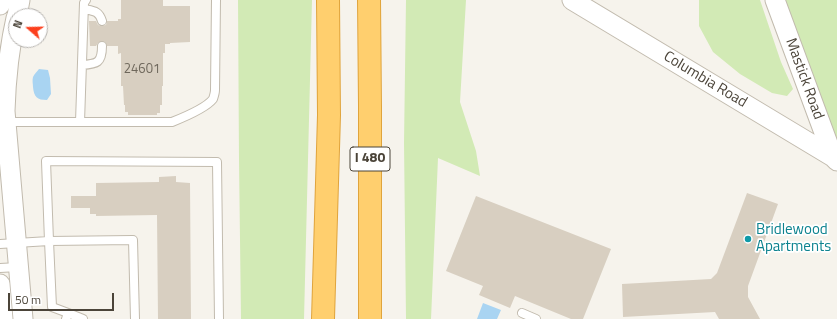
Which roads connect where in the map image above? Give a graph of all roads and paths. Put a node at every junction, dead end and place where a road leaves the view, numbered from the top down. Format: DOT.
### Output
graph roads {
  1 [pos="1,0"];
  2 [pos="86,0"];
  3 [pos="216,0"];
  4 [pos="328,0"];
  5 [pos="369,0"];
  6 [pos="572,0"];
  7 [pos="775,0"];
  8 [pos="0,5"];
  9 [pos="84,9"];
  10 [pos="102,21"];
  11 [pos="102,46"];
  12 [pos="10,48"];
  13 [pos="82,65"];
  14 [pos="3,122"];
  15 [pos="80,122"];
  16 [pos="835,159"];
  17 [pos="49,241"];
  18 [pos="8,244"];
  19 [pos="9,267"];
  20 [pos="0,284"];
  21 [pos="522,313"];
  22 [pos="67,316"];
  23 [pos="3,319"];
  24 [pos="22,319"];
  25 [pos="83,319"];
  26 [pos="135,319"];
  27 [pos="219,319"];
  28 [pos="324,319"];
  29 [pos="370,319"];
  30 [pos="536,319"];
  1 -- 8 [label="street"];
  2 -- 9 [label="lane"];
  3 -- 15 [label="lane"];
  4 -- 28 [label="highway, I 480"];
  5 -- 29 [label="highway, I 480"];
  6 -- 16 [label="street, Columbia Road"];
  7 -- 16 [label="street, Mastick Road"];
  9 -- 10 [label="lane"];
  9 -- 13 [label="lane"];
  11 -- 13 [label="lane"];
  12 -- 14 [label="street"];
  13 -- 15 [label="lane"];
  14 -- 15 [label="lane"];
  14 -- 18 [label="street"];
  17 -- 18 [label="lane"];
  17 -- 22 [label="lane"];
  17 -- 26 [label="lane"];
  17 -- 27 [label="lane"];
  18 -- 19 [label="street"];
  19 -- 24 [label="street"];
  20 -- 23 [label="street"];
  21 -- 30 [label="lane"];
  22 -- 25 [label="lane"];
}
